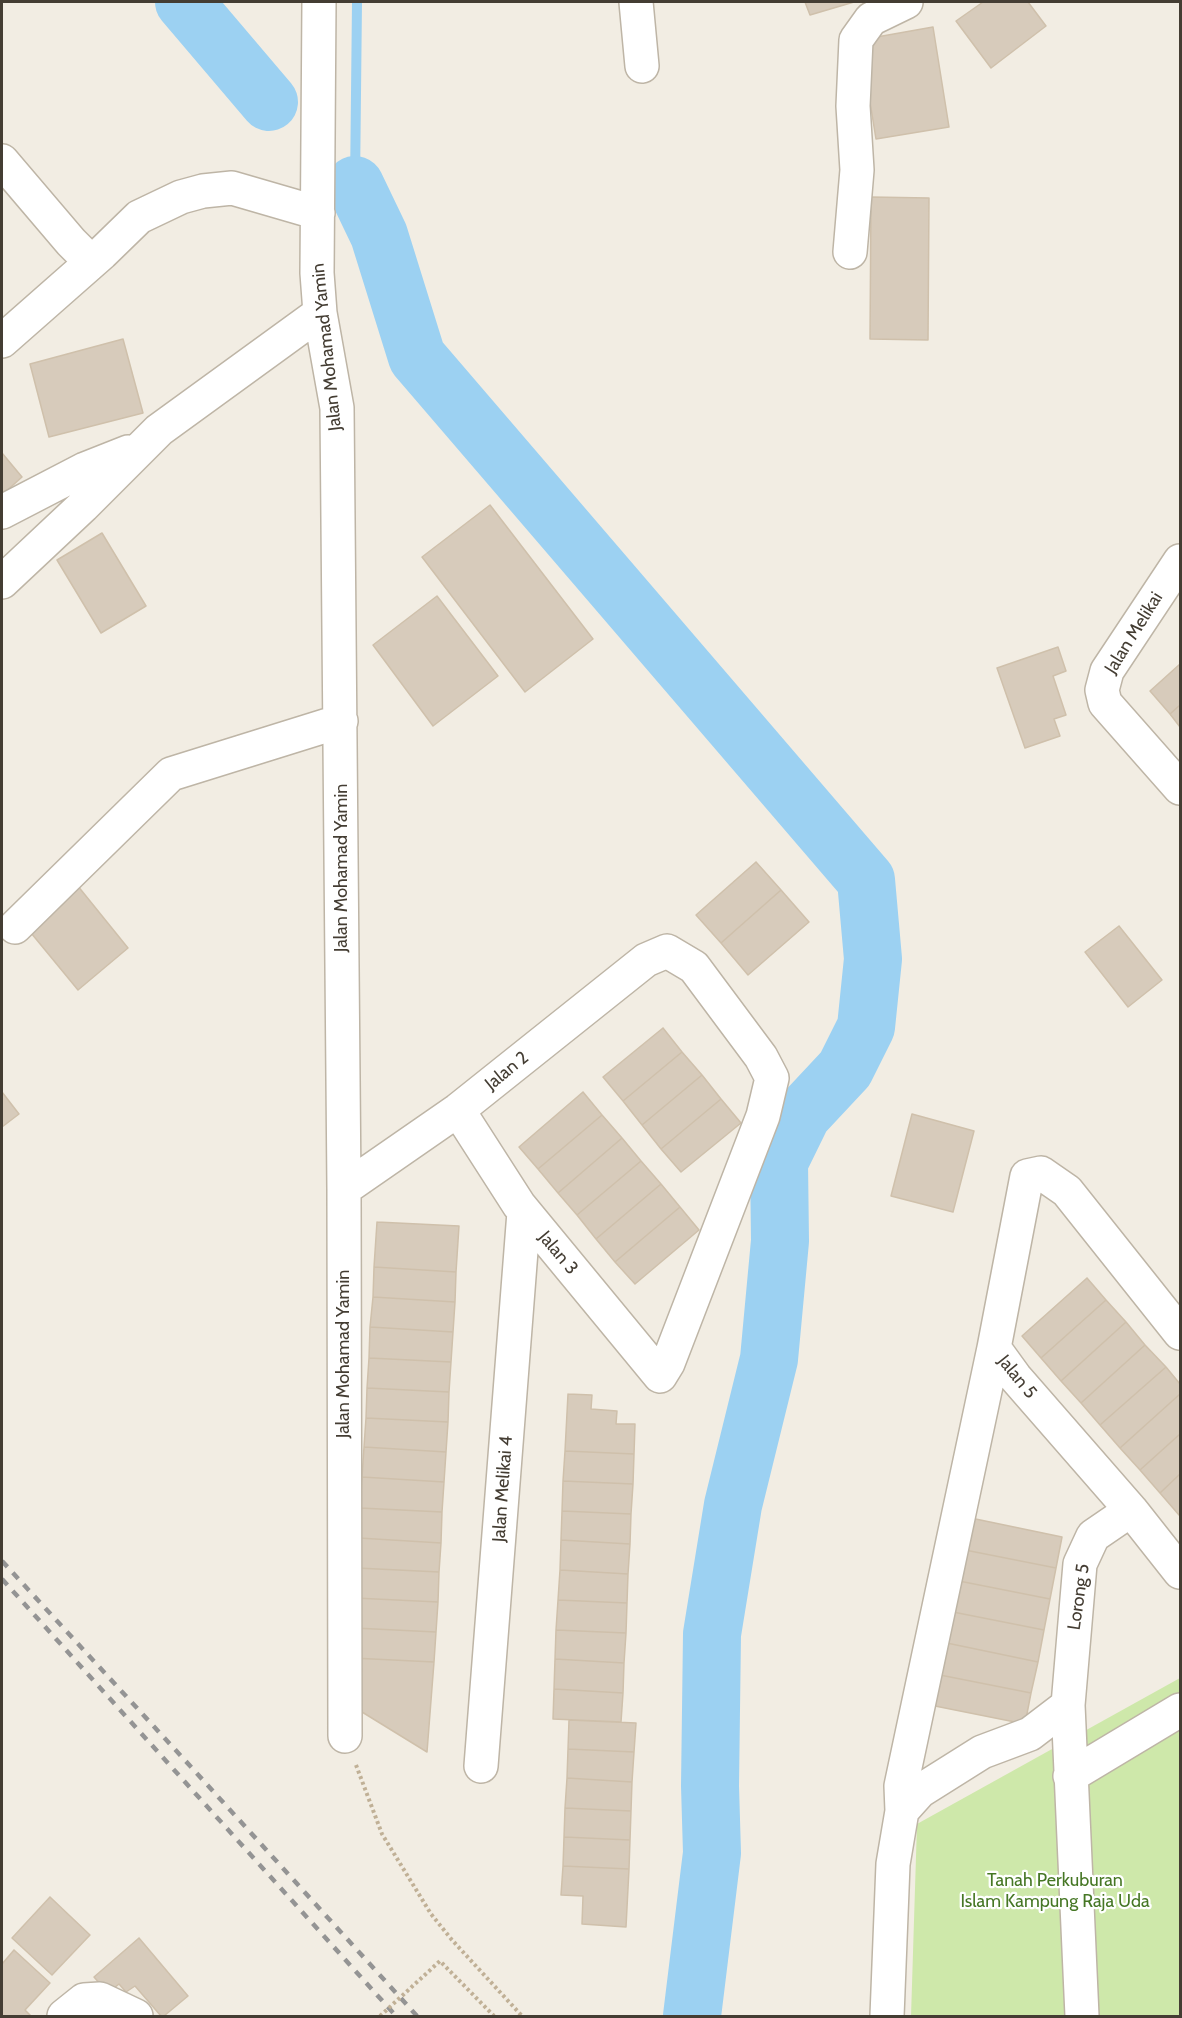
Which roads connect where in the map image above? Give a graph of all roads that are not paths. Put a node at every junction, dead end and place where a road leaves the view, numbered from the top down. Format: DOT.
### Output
graph roads {
  1 [pos="319,2"];
  2 [pos="636,2"];
  3 [pos="906,2"];
  4 [pos="642,66"];
  5 [pos="2,161"];
  6 [pos="318,213"];
  7 [pos="850,252"];
  8 [pos="91,262"];
  9 [pos="320,313"];
  10 [pos="2,342"];
  11 [pos="143,445"];
  12 [pos="2,512"];
  13 [pos="1180,561"];
  14 [pos="2,582"];
  15 [pos="341,721"];
  16 [pos="1180,788"];
  17 [pos="15,927"];
  18 [pos="458,1110"];
  19 [pos="344,1190"];
  20 [pos="524,1212"];
  21 [pos="1180,1333"];
  22 [pos="994,1348"];
  23 [pos="668,1364"];
  24 [pos="1131,1510"];
  25 [pos="1180,1572"];
  26 [pos="1068,1706"];
  27 [pos="1180,1710"];
  28 [pos="345,1736"];
  29 [pos="481,1766"];
  30 [pos="1070,1776"];
  31 [pos="902,1811"];
  32 [pos="64,2016"];
  33 [pos="136,2016"];
  34 [pos="887,2016"];
  35 [pos="1082,2016"];
  1 -- 6 [label="street, Jalan Mohamad Yamin"];
  2 -- 4 [label="street"];
  3 -- 7 [label="street"];
  5 -- 8 [label="street"];
  6 -- 8 [label="street"];
  6 -- 9 [label="street, Jalan Mohamad Yamin"];
  8 -- 10 [label="street"];
  9 -- 11 [label="street"];
  9 -- 15 [label="street, Jalan Mohamad Yamin"];
  11 -- 12 [label="street"];
  11 -- 14 [label="street"];
  13 -- 16 [label="street, Jalan Melikai"];
  15 -- 17 [label="street"];
  15 -- 19 [label="street, Jalan Mohamad Yamin"];
  18 -- 19 [label="street, Jalan 2"];
  18 -- 20 [label="street, Jalan 3"];
  18 -- 23 [label="street, Jalan 2"];
  19 -- 28 [label="street, Jalan Mohamad Yamin"];
  20 -- 23 [label="street, Jalan 3"];
  20 -- 29 [label="street, Jalan Melikai 4"];
  21 -- 22 [label="street, Jalan 5"];
  22 -- 24 [label="street, Jalan 5"];
  22 -- 31 [label="street"];
  24 -- 25 [label="street, Jalan 5"];
  24 -- 26 [label="street, Lorong 5"];
  26 -- 30 [label="street, Lorong 5"];
  26 -- 31 [label="street"];
  27 -- 30 [label="street"];
  30 -- 35 [label="street, Lorong 5"];
  31 -- 34 [label="street"];
  32 -- 33 [label="street"];
}
